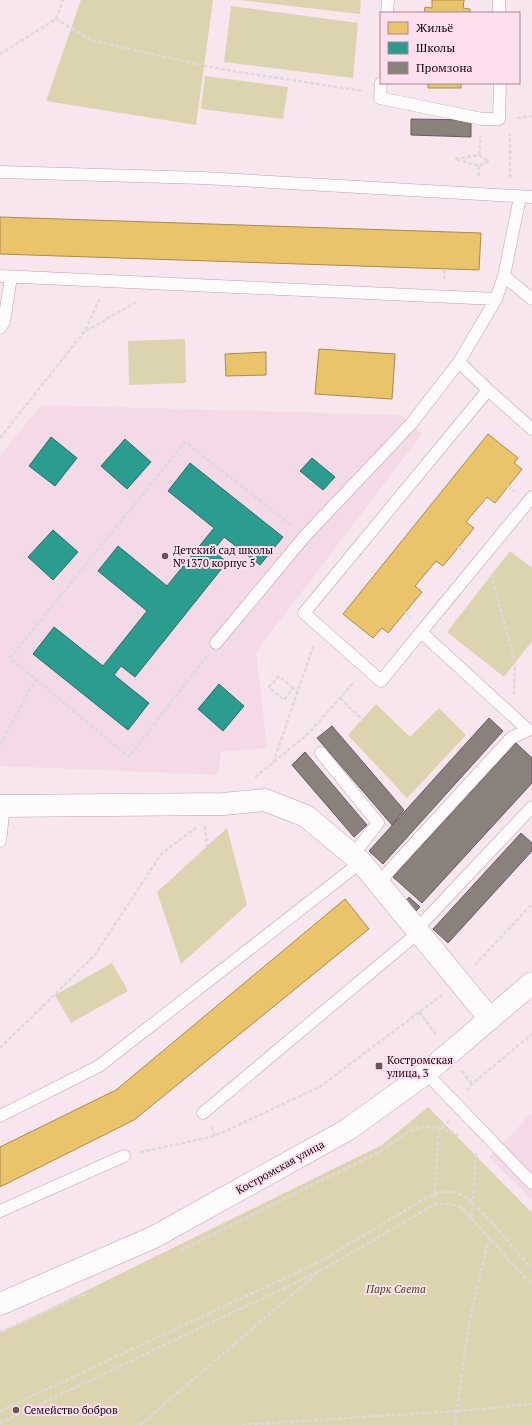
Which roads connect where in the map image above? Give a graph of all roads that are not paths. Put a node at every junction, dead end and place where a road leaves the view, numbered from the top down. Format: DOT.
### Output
graph roads {
  1 [pos="388,0"];
  2 [pos="499,0"];
  3 [pos="387,12"];
  4 [pos="499,12"];
  5 [pos="381,84"];
  6 [pos="500,84"];
  7 [pos="0,172"];
  8 [pos="521,197"];
  9 [pos="504,276"];
  10 [pos="5,277"];
  11 [pos="496,299"];
  12 [pos="532,299"];
  13 [pos="0,328"];
  14 [pos="459,362"];
  15 [pos="488,390"];
  16 [pos="532,429"];
  17 [pos="532,497"];
  18 [pos="421,632"];
  19 [pos="216,643"];
  20 [pos="531,730"];
  21 [pos="321,753"];
  22 [pos="2,806"];
  23 [pos="532,807"];
  24 [pos="0,841"];
  25 [pos="357,858"];
  26 [pos="379,884"];
  27 [pos="417,931"];
  28 [pos="532,983"];
  29 [pos="490,1019"];
  30 [pos="426,1073"];
  31 [pos="203,1113"];
  32 [pos="0,1116"];
  33 [pos="124,1156"];
  34 [pos="532,1183"];
  35 [pos="0,1211"];
  36 [pos="0,1304"];
  1 -- 3 [label="lane"];
  2 -- 4 [label="lane"];
  5 -- 6 [label="lane"];
  7 -- 8 [label="lane"];
  8 -- 9 [label="lane"];
  9 -- 11 [label="lane"];
  9 -- 12 [label="lane"];
  10 -- 11 [label="lane"];
  10 -- 13 [label="lane"];
  11 -- 14 [label="lane"];
  14 -- 15 [label="lane"];
  14 -- 19 [label="lane"];
  15 -- 16 [label="lane"];
  15 -- 18 [label="lane"];
  17 -- 18 [label="lane"];
  18 -- 20 [label="lane"];
  20 -- 26 [label="lane"];
  21 -- 25 [label="lane"];
  22 -- 24 [label="lane"];
  22 -- 25 [label="street"];
  23 -- 27 [label="lane"];
  25 -- 26 [label="street"];
  25 -- 32 [label="lane"];
  26 -- 27 [label="street"];
  27 -- 29 [label="street"];
  27 -- 31 [label="lane"];
  28 -- 29 [label="street, Костромская улица"];
  29 -- 30 [label="street, Костромская улица"];
  30 -- 34 [label="lane"];
  30 -- 36 [label="street, Костромская улица"];
  33 -- 35 [label="lane"];
}
